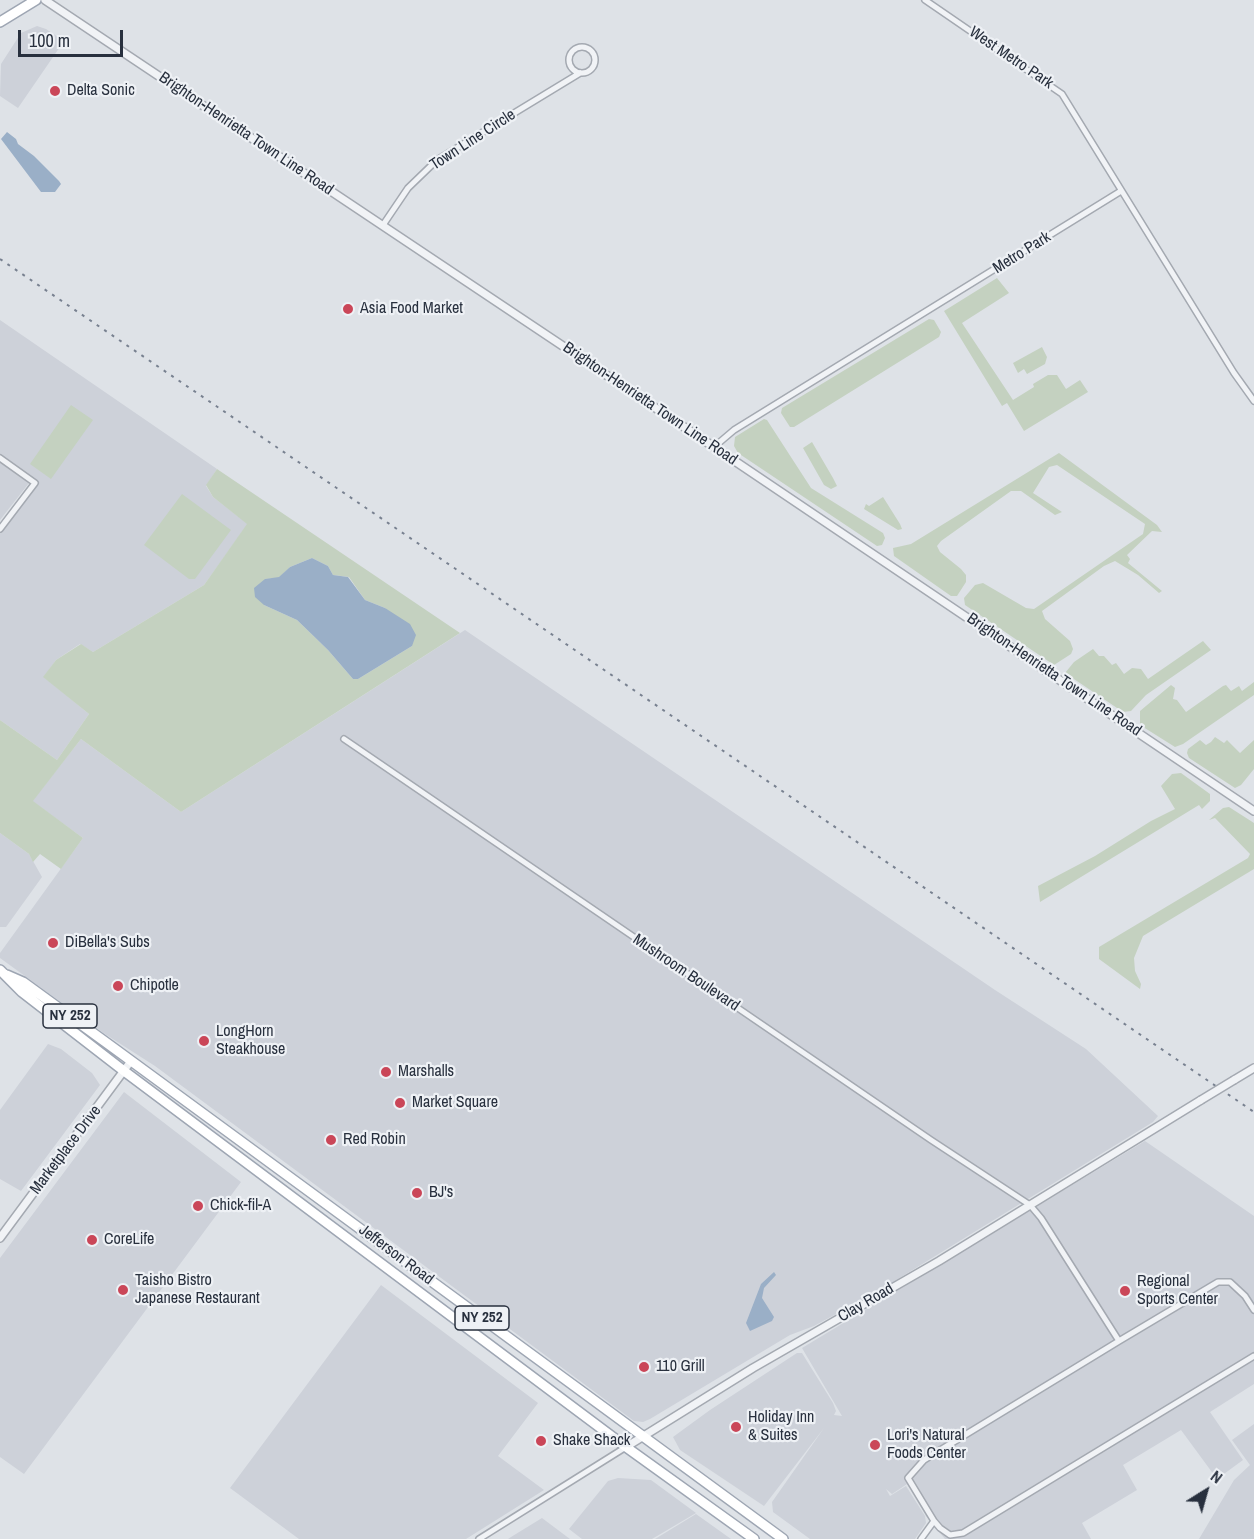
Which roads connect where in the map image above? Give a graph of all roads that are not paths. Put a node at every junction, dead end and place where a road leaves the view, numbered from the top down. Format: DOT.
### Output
graph roads {
  1 [pos="36,0"];
  2 [pos="45,0"];
  3 [pos="925,0"];
  4 [pos="0,22"];
  5 [pos="580,73"];
  6 [pos="1121,191"];
  7 [pos="383,225"];
  8 [pos="1254,401"];
  9 [pos="714,447"];
  10 [pos="0,458"];
  11 [pos="0,529"];
  12 [pos="344,739"];
  13 [pos="1254,811"];
  14 [pos="3,972"];
  15 [pos="131,1061"];
  16 [pos="1254,1068"];
  17 [pos="124,1071"];
  18 [pos="1030,1205"];
  19 [pos="0,1238"];
  20 [pos="1254,1310"];
  21 [pos="1119,1341"];
  22 [pos="1254,1356"];
  23 [pos="643,1437"];
  24 [pos="626,1447"];
  25 [pos="934,1521"];
  26 [pos="479,1539"];
  27 [pos="754,1539"];
  28 [pos="783,1539"];
  29 [pos="921,1539"];
  1 -- 4 [label="main road"];
  2 -- 7 [label="street, Brighton-Henrietta Town Line Road"];
  3 -- 6 [label="street, West Metro Park"];
  5 -- 5 [label="street, Town Line Circle"];
  5 -- 7 [label="street, Town Line Circle"];
  6 -- 8 [label="street"];
  6 -- 9 [label="street, Metro Park"];
  7 -- 9 [label="street, Brighton-Henrietta Town Line Road"];
  9 -- 13 [label="street, Brighton-Henrietta Town Line Road"];
  10 -- 11 [label="street"];
  12 -- 18 [label="street, Mushroom Boulevard"];
  14 -- 15 [label="main road, Jefferson Road / NY 252"];
  14 -- 17 [label="main road, Jefferson Road / NY 252"];
  15 -- 17 [label="street, Marketplace Drive"];
  15 -- 23 [label="main road, Jefferson Road / NY 252"];
  16 -- 18 [label="street, Clay Road, bridge"];
  17 -- 19 [label="street, Marketplace Drive"];
  17 -- 24 [label="main road, Jefferson Road / NY 252"];
  18 -- 21 [label="street, Mushroom Boulevard"];
  18 -- 23 [label="street, Clay Road"];
  20 -- 21 [label="street"];
  21 -- 25 [label="street"];
  22 -- 25 [label="street"];
  23 -- 24 [label="street, Clay Road"];
  23 -- 28 [label="main road, Jefferson Road / NY 252"];
  24 -- 26 [label="street, Clay Road"];
  24 -- 27 [label="main road, Jefferson Road / NY 252"];
  25 -- 29 [label="street"];
}
